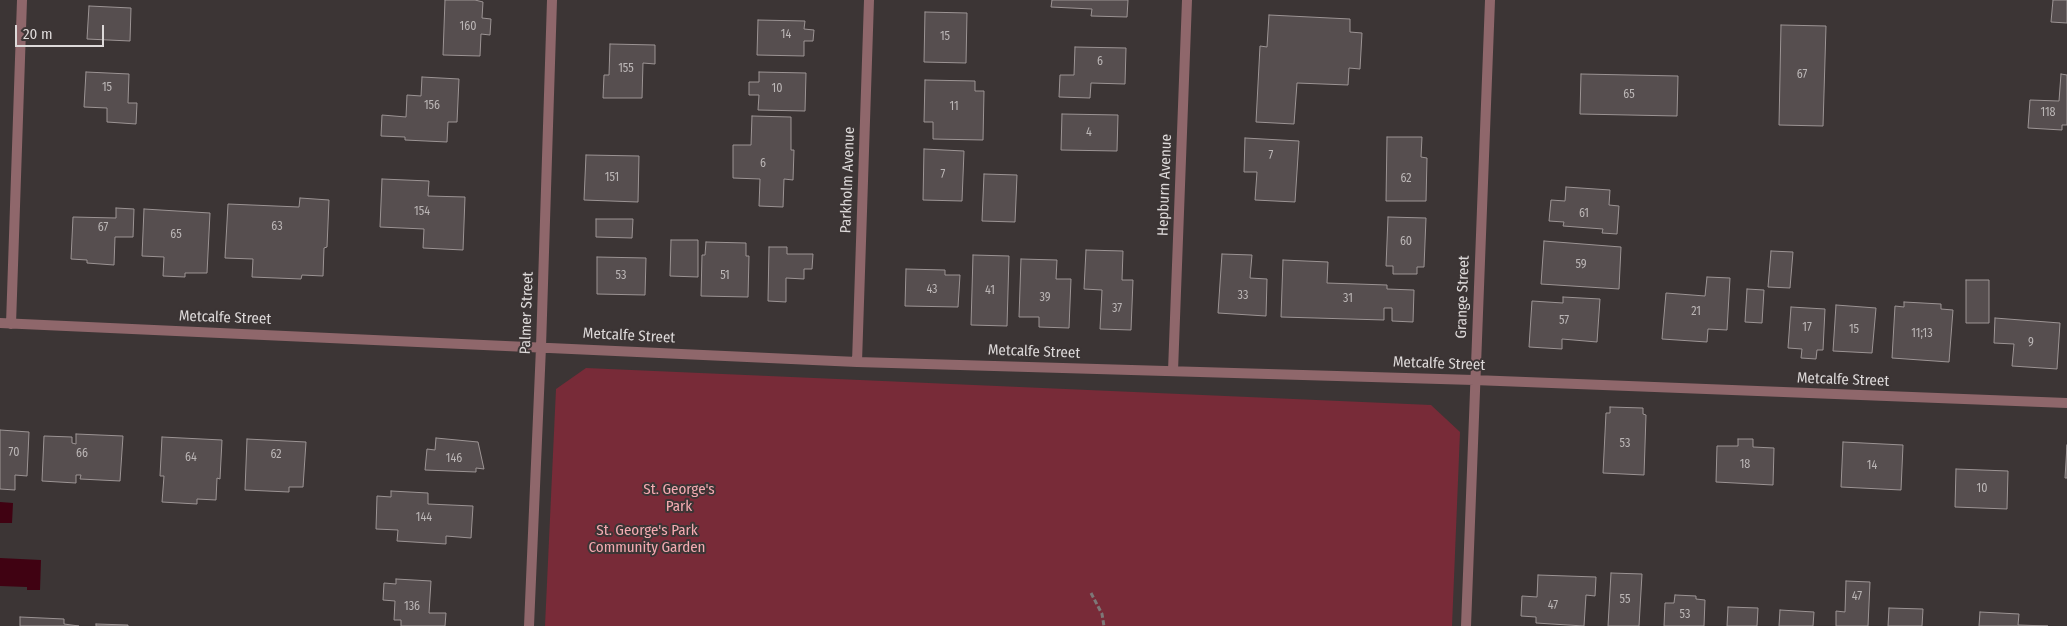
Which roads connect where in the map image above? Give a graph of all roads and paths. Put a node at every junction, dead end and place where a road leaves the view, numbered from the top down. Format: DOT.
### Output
graph roads {
  1 [pos="22,0"];
  2 [pos="552,0"];
  3 [pos="869,0"];
  4 [pos="1187,0"];
  5 [pos="1490,0"];
  6 [pos="0,323"];
  7 [pos="11,324"];
  8 [pos="541,347"];
  9 [pos="857,362"];
  10 [pos="1173,371"];
  11 [pos="1474,380"];
  12 [pos="2067,403"];
  13 [pos="1092,593"];
  14 [pos="529,626"];
  15 [pos="1104,626"];
  16 [pos="1466,626"];
  1 -- 7 [label="street"];
  2 -- 8 [label="street, Palmer Street"];
  3 -- 9 [label="street, Parkholm Avenue"];
  4 -- 10 [label="street, Hepburn Avenue"];
  5 -- 11 [label="street, Grange Street"];
  6 -- 7 [label="street, Metcalfe Street"];
  7 -- 8 [label="street, Metcalfe Street"];
  8 -- 9 [label="street, Metcalfe Street"];
  8 -- 14 [label="street, Palmer Street"];
  9 -- 10 [label="street, Metcalfe Street"];
  10 -- 11 [label="street, Metcalfe Street"];
  11 -- 12 [label="street, Metcalfe Street"];
  11 -- 16 [label="street, Grange Street"];
  13 -- 15 [label="path"];
}
